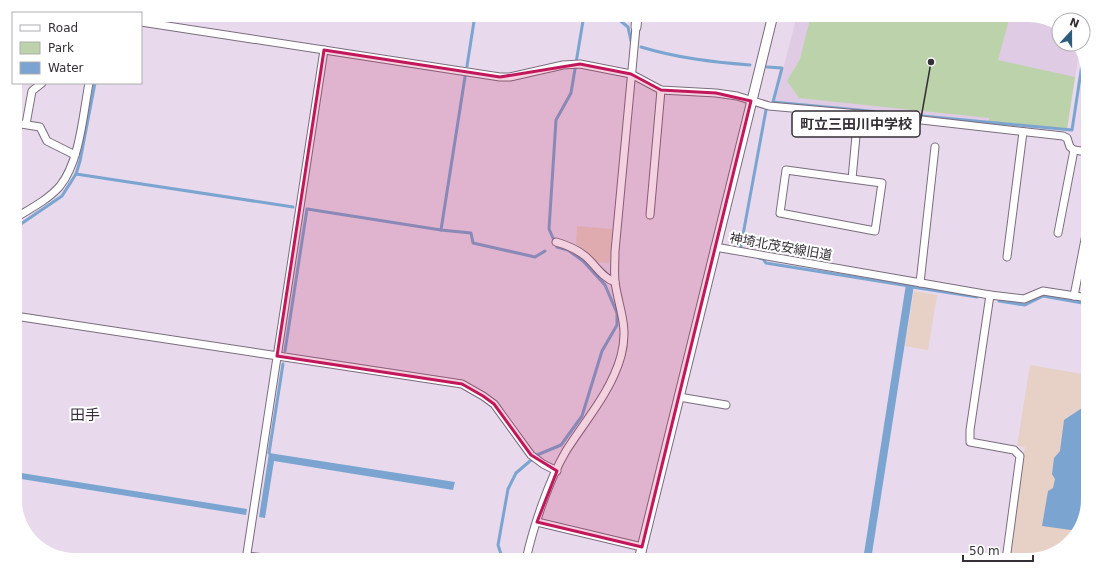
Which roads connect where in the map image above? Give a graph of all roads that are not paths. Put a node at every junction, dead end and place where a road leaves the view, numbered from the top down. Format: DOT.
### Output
graph roads {
  1 [pos="142,22"];
  2 [pos="636,22"];
  3 [pos="771,22"];
  4 [pos="636,27"];
  5 [pos="324,50"];
  6 [pos="631,74"];
  7 [pos="41,84"];
  8 [pos="89,84"];
  9 [pos="661,90"];
  10 [pos="751,102"];
  11 [pos="858,114"];
  12 [pos="22,124"];
  13 [pos="26,124"];
  14 [pos="1023,132"];
  15 [pos="935,148"];
  16 [pos="1074,150"];
  17 [pos="1081,151"];
  18 [pos="75,155"];
  19 [pos="852,179"];
  20 [pos="22,214"];
  21 [pos="650,215"];
  22 [pos="1058,233"];
  23 [pos="556,242"];
  24 [pos="715,247"];
  25 [pos="1007,257"];
  26 [pos="1081,260"];
  27 [pos="615,282"];
  28 [pos="920,283"];
  29 [pos="990,295"];
  30 [pos="1074,296"];
  31 [pos="1081,297"];
  32 [pos="22,317"];
  33 [pos="277,356"];
  34 [pos="679,397"];
  35 [pos="726,405"];
  36 [pos="557,471"];
  37 [pos="537,522"];
  38 [pos="642,547"];
  39 [pos="247,553"];
  40 [pos="528,553"];
  41 [pos="641,553"];
  42 [pos="1007,553"];
  1 -- 5 [label="street"];
  2 -- 4 [label="street"];
  3 -- 10 [label="street"];
  4 -- 6 [label="street"];
  5 -- 6 [label="street"];
  5 -- 33 [label="street"];
  6 -- 9 [label="street"];
  6 -- 27 [label="street"];
  7 -- 13 [label="street"];
  8 -- 18 [label="street"];
  9 -- 10 [label="street"];
  9 -- 21 [label="street"];
  10 -- 11 [label="street"];
  10 -- 24 [label="street"];
  11 -- 14 [label="street"];
  11 -- 19 [label="street"];
  12 -- 13 [label="street"];
  13 -- 18 [label="street"];
  14 -- 16 [label="street"];
  14 -- 25 [label="street"];
  15 -- 28 [label="street"];
  16 -- 17 [label="street"];
  16 -- 22 [label="street"];
  18 -- 20 [label="street"];
  19 -- 19 [label="street"];
  23 -- 27 [label="street"];
  24 -- 28 [label="street, 神埼北茂安線旧道"];
  24 -- 34 [label="street, 神埼北茂安線旧道"];
  26 -- 30 [label="street"];
  27 -- 36 [label="street"];
  28 -- 29 [label="street, 神埼北茂安線旧道"];
  29 -- 30 [label="street, 神埼北茂安線旧道"];
  29 -- 42 [label="street"];
  30 -- 31 [label="street, 神埼北茂安線旧道"];
  32 -- 33 [label="street"];
  33 -- 36 [label="street"];
  33 -- 39 [label="street"];
  34 -- 35 [label="street"];
  34 -- 38 [label="street, 神埼北茂安線旧道"];
  36 -- 37 [label="street"];
  37 -- 38 [label="street"];
  37 -- 40 [label="street"];
  38 -- 41 [label="street, 神埼北茂安線旧道"];
}
